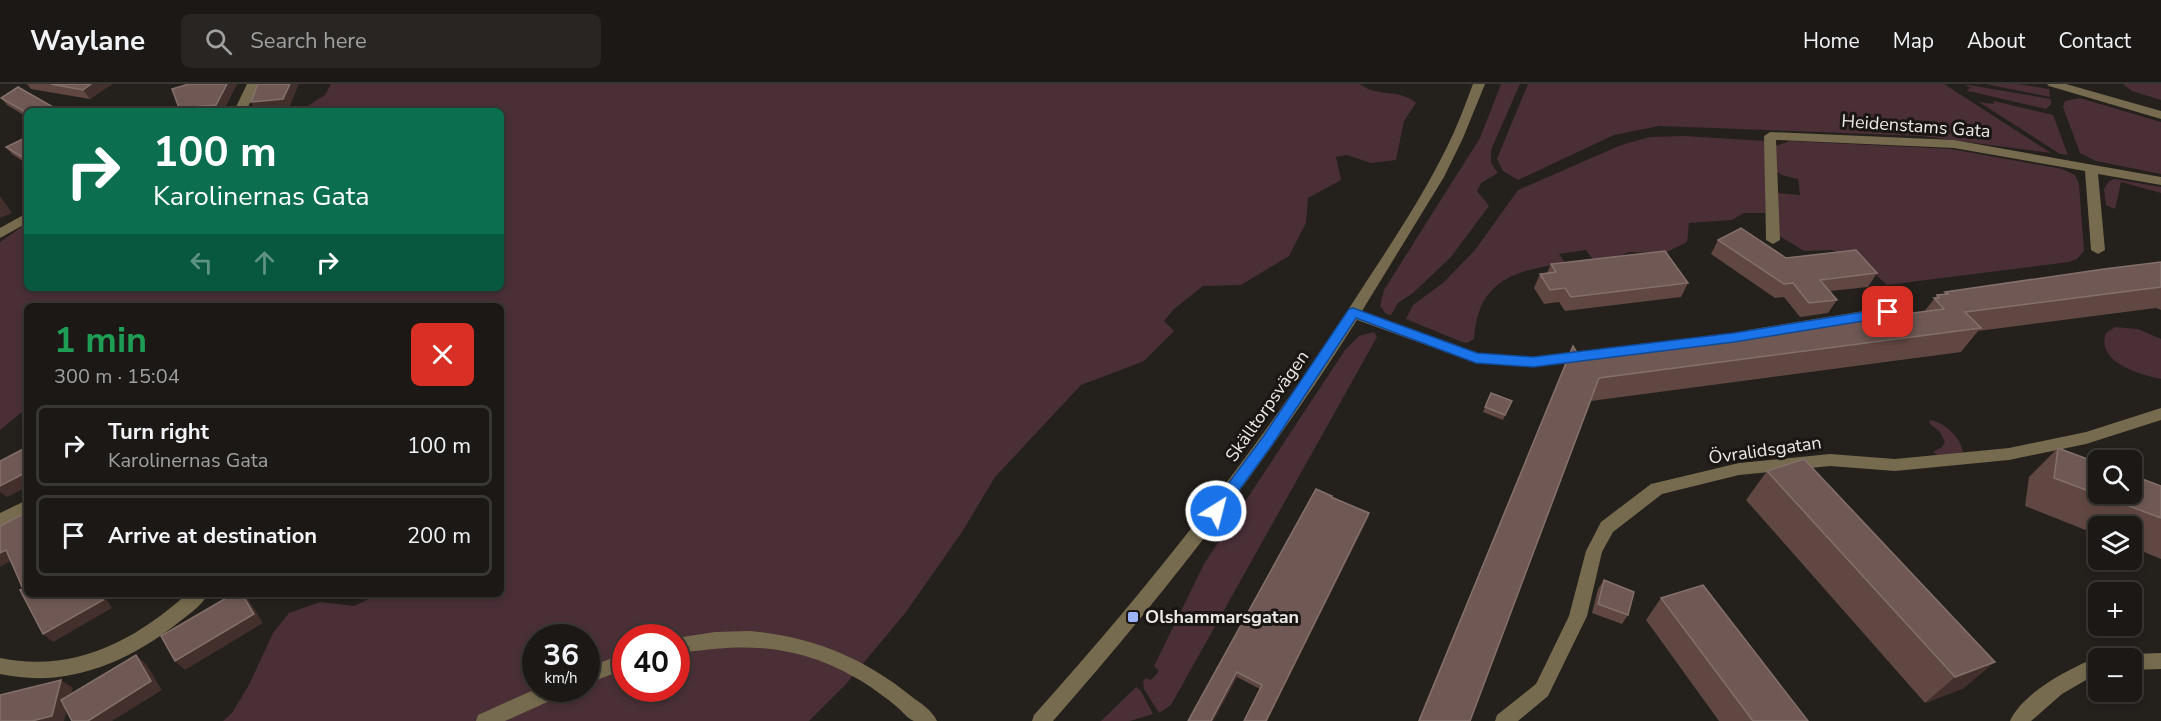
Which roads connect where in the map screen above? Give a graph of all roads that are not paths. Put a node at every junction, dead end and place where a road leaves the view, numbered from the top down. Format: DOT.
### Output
graph roads {
  1 [pos="253,84"];
  2 [pos="1479,84"];
  3 [pos="2053,84"];
  4 [pos="241,108"];
  5 [pos="2161,115"];
  6 [pos="2091,167"];
  7 [pos="2161,181"];
  8 [pos="24,219"];
  9 [pos="0,234"];
  10 [pos="1773,240"];
  11 [pos="2098,250"];
  12 [pos="1888,312"];
  13 [pos="1353,313"];
  14 [pos="1734,337"];
  15 [pos="1604,353"];
  16 [pos="2161,414"];
  17 [pos="24,509"];
  18 [pos="0,521"];
  19 [pos="196,597"];
  20 [pos="690,643"];
  21 [pos="2161,661"];
  22 [pos="2142,662"];
  23 [pos="0,666"];
  24 [pos="2088,670"];
  25 [pos="528,702"];
  26 [pos="485,721"];
  27 [pos="928,721"];
  28 [pos="1041,721"];
  29 [pos="1504,721"];
  30 [pos="2019,721"];
  1 -- 4 [label="street"];
  2 -- 13 [label="street, Skälltorpsvägen"];
  3 -- 5 [label="street"];
  6 -- 7 [label="street, Heidenstams Gata"];
  6 -- 10 [label="street, Heidenstams Gata"];
  6 -- 11 [label="street"];
  8 -- 9 [label="street"];
  12 -- 14 [label="street"];
  13 -- 15 [label="street"];
  13 -- 28 [label="street, Skälltorpsvägen"];
  16 -- 29 [label="street, Övralidsgatan"];
  17 -- 18 [label="street"];
  19 -- 23 [label="street"];
  20 -- 27 [label="street"];
  21 -- 22 [label="street"];
  24 -- 30 [label="street"];
  25 -- 26 [label="street"];
}
